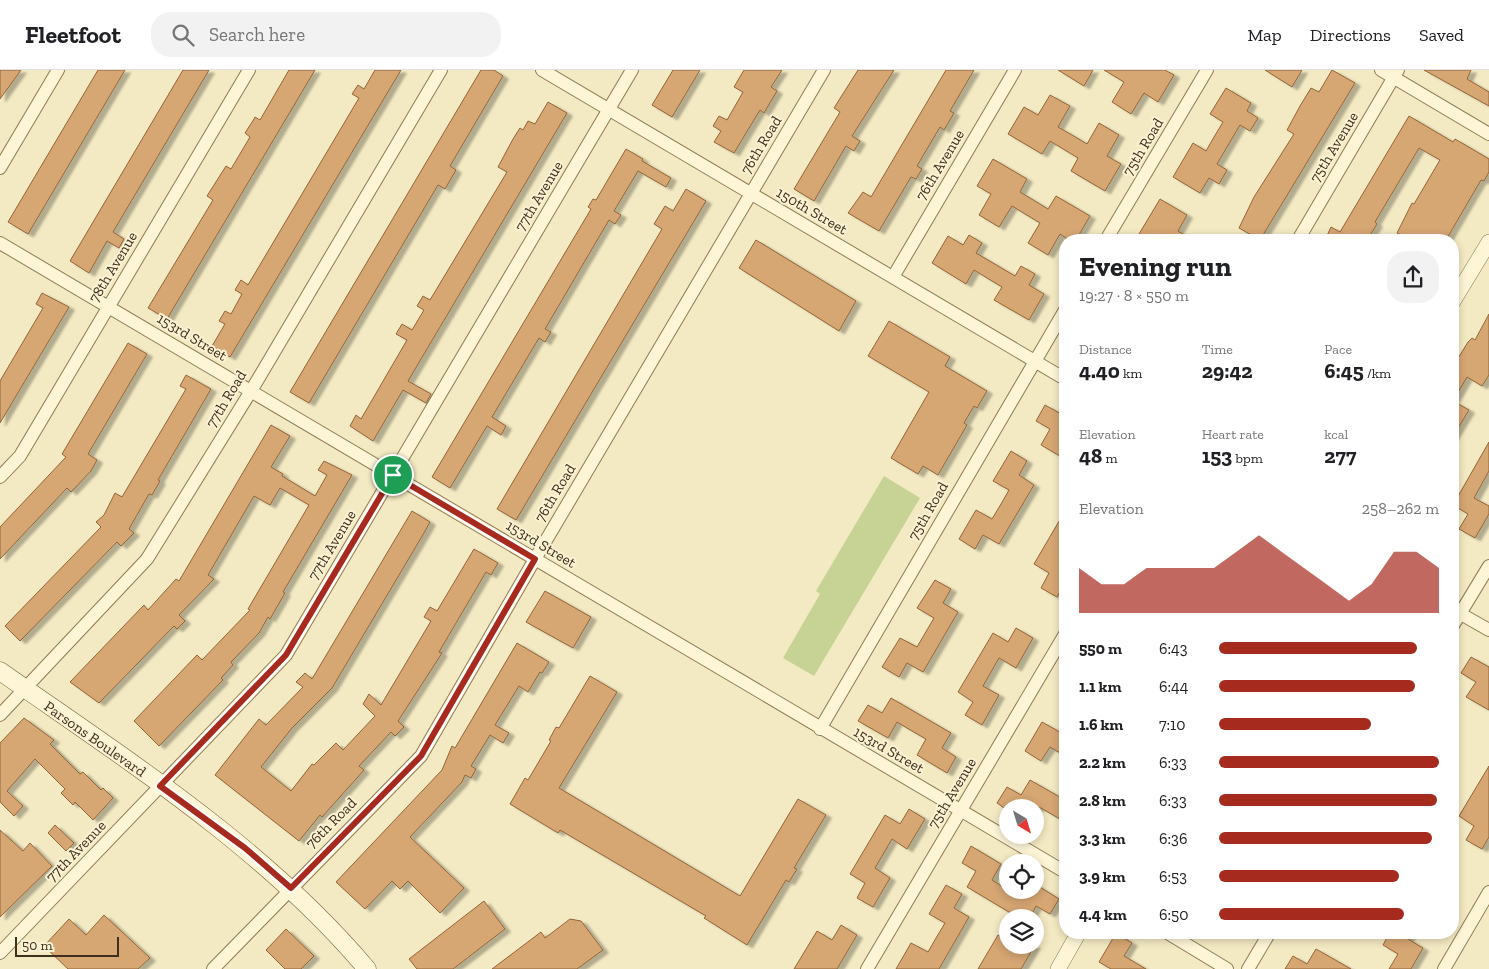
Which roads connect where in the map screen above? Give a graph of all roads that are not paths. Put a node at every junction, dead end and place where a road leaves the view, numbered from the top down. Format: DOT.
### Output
graph roads {
  1 [pos="58,70"];
  2 [pos="249,70"];
  3 [pos="441,70"];
  4 [pos="542,70"];
  5 [pos="632,70"];
  6 [pos="824,70"];
  7 [pos="1015,70"];
  8 [pos="1207,70"];
  9 [pos="1381,70"];
  10 [pos="1396,74"];
  11 [pos="609,110"];
  12 [pos="1489,134"];
  13 [pos="0,168"];
  14 [pos="751,194"];
  15 [pos="1110,234"];
  16 [pos="1302,234"];
  17 [pos="0,242"];
  18 [pos="1489,242"];
  19 [pos="893,277"];
  20 [pos="1459,291"];
  21 [pos="109,307"];
  22 [pos="1059,320"];
  23 [pos="1035,361"];
  24 [pos="1059,375"];
  25 [pos="251,391"];
  26 [pos="393,475"];
  27 [pos="0,477"];
  28 [pos="535,559"];
  29 [pos="1489,566"];
  30 [pos="1459,608"];
  31 [pos="1459,612"];
  32 [pos="1489,630"];
  33 [pos="1059,644"];
  34 [pos="0,671"];
  35 [pos="25,689"];
  36 [pos="0,715"];
  37 [pos="820,729"];
  38 [pos="160,786"];
  39 [pos="960,811"];
  40 [pos="1059,869"];
  41 [pos="291,888"];
  42 [pos="1489,892"];
  43 [pos="1075,939"];
  44 [pos="1178,939"];
  45 [pos="1266,939"];
  46 [pos="0,953"];
  47 [pos="213,969"];
  48 [pos="366,969"];
  49 [pos="867,969"];
  50 [pos="1058,969"];
  51 [pos="1227,969"];
  52 [pos="1248,969"];
  53 [pos="1444,969"];
  1 -- 13 [label="street"];
  2 -- 21 [label="street, 78th Avenue"];
  3 -- 25 [label="street, 77th Road"];
  4 -- 11 [label="street, 150th Street"];
  5 -- 11 [label="street, 77th Avenue"];
  6 -- 14 [label="street, 76th Road"];
  7 -- 19 [label="street, 76th Avenue"];
  8 -- 15 [label="street, 75th Road"];
  9 -- 10 [label="street"];
  10 -- 12 [label="street"];
  10 -- 16 [label="street, 75th Avenue"];
  11 -- 14 [label="street, 150th Street"];
  11 -- 26 [label="street, 77th Avenue"];
  14 -- 19 [label="street, 150th Street"];
  14 -- 28 [label="street, 76th Road"];
  17 -- 21 [label="street, 153rd Street"];
  18 -- 20 [label="street"];
  19 -- 23 [label="street, 150th Street"];
  21 -- 25 [label="street, 153rd Street"];
  21 -- 27 [label="street, 78th Avenue"];
  22 -- 23 [label="street, 75th Road"];
  23 -- 24 [label="street, 150th Street"];
  23 -- 37 [label="street, 75th Road"];
  25 -- 26 [label="street, 153rd Street"];
  25 -- 35 [label="street, 77th Road"];
  26 -- 28 [label="street, 153rd Street"];
  26 -- 38 [label="street, 77th Avenue"];
  28 -- 37 [label="street, 153rd Street"];
  28 -- 41 [label="street, 76th Road"];
  29 -- 30 [label="street"];
  31 -- 32 [label="street"];
  33 -- 39 [label="street, 75th Avenue"];
  34 -- 35 [label="main road, Parsons Boulevard"];
  35 -- 36 [label="street, 77th Road"];
  35 -- 38 [label="main road, Parsons Boulevard"];
  37 -- 39 [label="street, 153rd Street"];
  38 -- 41 [label="main road, Parsons Boulevard"];
  38 -- 46 [label="street, 77th Avenue"];
  39 -- 40 [label="street, 153rd Street"];
  39 -- 49 [label="street, 75th Avenue"];
  41 -- 47 [label="street, 76th Road"];
  41 -- 48 [label="main road, Parsons Boulevard"];
  42 -- 53 [label="street"];
  43 -- 50 [label="street"];
  44 -- 51 [label="street"];
  45 -- 52 [label="street"];
}
